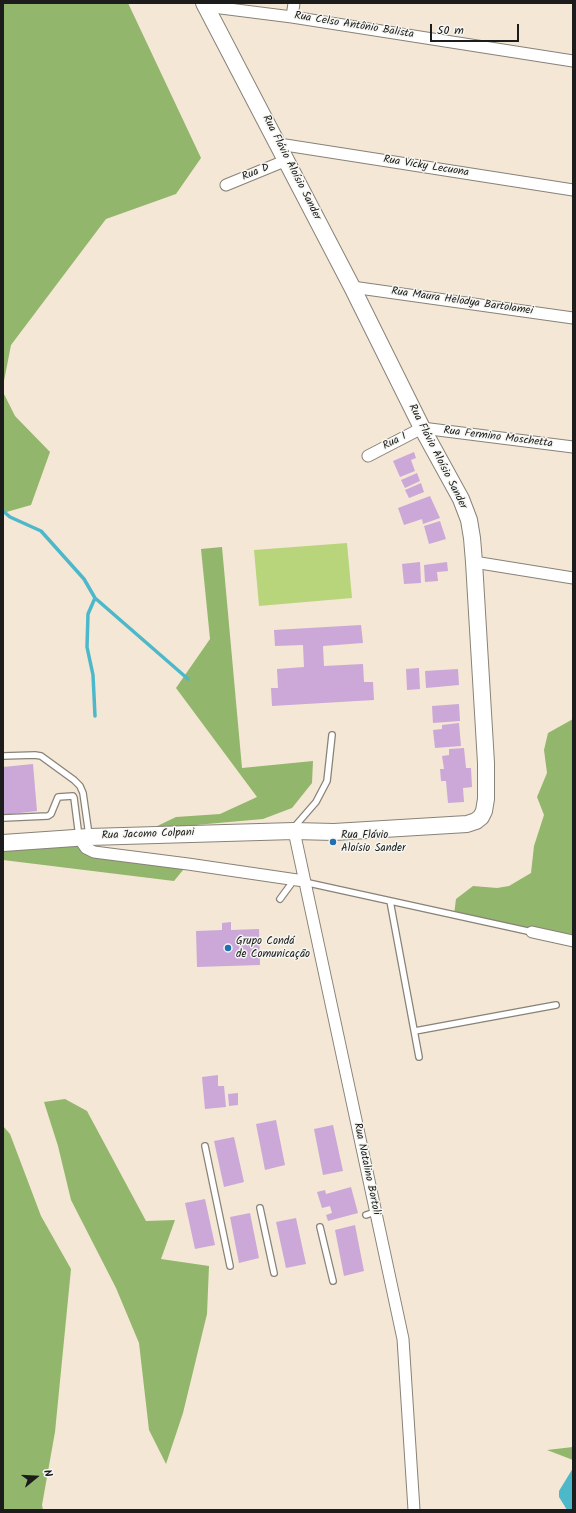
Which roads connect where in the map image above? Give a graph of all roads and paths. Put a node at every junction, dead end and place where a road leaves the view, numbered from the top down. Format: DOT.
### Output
graph roads {
  1 [pos="294,3"];
  2 [pos="205,4"];
  3 [pos="292,16"];
  4 [pos="573,61"];
  5 [pos="279,144"];
  6 [pos="287,160"];
  7 [pos="226,185"];
  8 [pos="573,190"];
  9 [pos="352,287"];
  10 [pos="573,318"];
  11 [pos="422,428"];
  12 [pos="573,447"];
  13 [pos="368,456"];
  14 [pos="474,562"];
  15 [pos="573,578"];
  16 [pos="332,735"];
  17 [pos="3,756"];
  18 [pos="3,818"];
  19 [pos="294,831"];
  20 [pos="84,837"];
  21 [pos="3,843"];
  22 [pos="299,881"];
  23 [pos="280,899"];
  24 [pos="390,901"];
  25 [pos="532,932"];
  26 [pos="573,941"];
  27 [pos="556,1005"];
  28 [pos="415,1031"];
  29 [pos="419,1057"];
  30 [pos="205,1146"];
  31 [pos="260,1208"];
  32 [pos="320,1227"];
  33 [pos="230,1266"];
  34 [pos="274,1273"];
  35 [pos="333,1281"];
  36 [pos="414,1510"];
  1 -- 3 [label="street"];
  2 -- 3 [label="street, Rua Celso Antônio Balista"];
  2 -- 5 [label="street, Rua Flávio Aloísio Sander"];
  3 -- 4 [label="street, Rua Celso Antônio Balista"];
  5 -- 6 [label="street, Rua Flávio Aloísio Sander"];
  5 -- 8 [label="street, Rua Vicky Lecuona"];
  6 -- 7 [label="street, Rua D"];
  6 -- 9 [label="street, Rua Flávio Aloísio Sander"];
  9 -- 10 [label="street, Rua Maura Helodya Bartolamei"];
  9 -- 11 [label="street, Rua Flávio Aloísio Sander"];
  11 -- 12 [label="street, Rua Fermino Moschetta"];
  11 -- 13 [label="street, Rua I"];
  11 -- 14 [label="street, Rua Flávio Aloísio Sander"];
  14 -- 15 [label="street"];
  14 -- 19 [label="street, Rua Flávio Aloísio Sander"];
  16 -- 19 [label="lane"];
  17 -- 20 [label="lane"];
  18 -- 20 [label="lane"];
  19 -- 20 [label="street, Rua Jacomo Colpani"];
  19 -- 22 [label="street, Rua Natalino Bortoli"];
  20 -- 21 [label="street, Rua Jacomo Colpani"];
  20 -- 22 [label="street"];
  22 -- 23 [label="lane"];
  22 -- 24 [label="lane"];
  22 -- 36 [label="street, Rua Natalino Bortoli"];
  24 -- 25 [label="lane"];
  24 -- 28 [label="lane"];
  25 -- 26 [label="street"];
  27 -- 28 [label="lane"];
  28 -- 29 [label="lane"];
  30 -- 33 [label="lane"];
  31 -- 34 [label="lane"];
  32 -- 35 [label="lane"];
}
